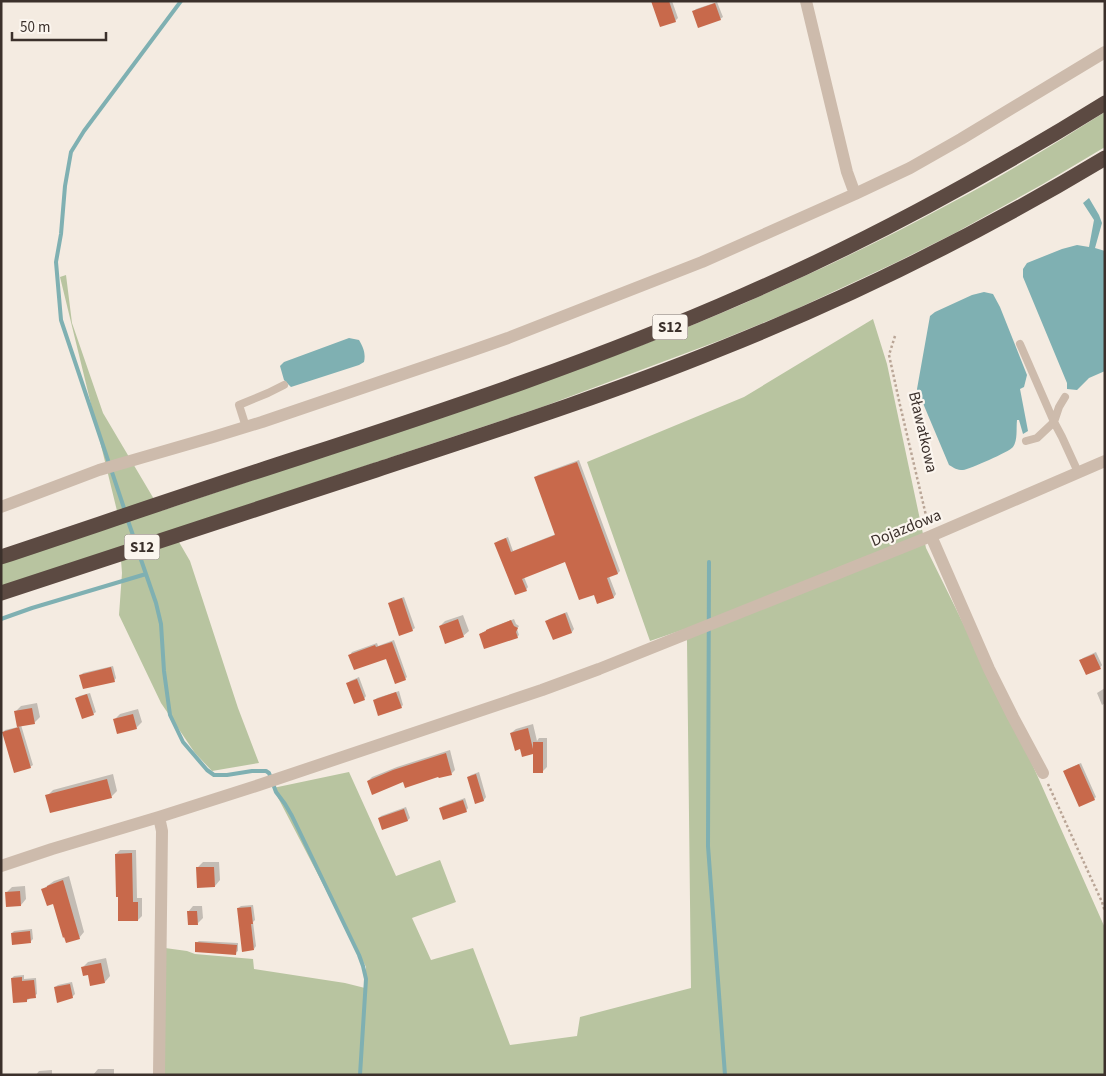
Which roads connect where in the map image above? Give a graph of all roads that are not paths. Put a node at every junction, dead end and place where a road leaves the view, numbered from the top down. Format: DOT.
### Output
graph roads {
  1 [pos="806,1"];
  2 [pos="1105,52"];
  3 [pos="1105,102"];
  4 [pos="1105,158"];
  5 [pos="855,194"];
  6 [pos="1020,344"];
  7 [pos="284,385"];
  8 [pos="1065,397"];
  9 [pos="1054,422"];
  10 [pos="246,427"];
  11 [pos="1026,441"];
  12 [pos="1105,461"];
  13 [pos="1078,472"];
  14 [pos="1,507"];
  15 [pos="931,536"];
  16 [pos="1,557"];
  17 [pos="1,594"];
  18 [pos="1043,773"];
  19 [pos="159,817"];
  20 [pos="1,866"];
  21 [pos="158,1075"];
  1 -- 5 [label="street"];
  2 -- 5 [label="street"];
  3 -- 16 [label="highway, S12"];
  4 -- 17 [label="highway, S12"];
  5 -- 10 [label="street"];
  6 -- 9 [label="lane"];
  7 -- 10 [label="lane"];
  8 -- 9 [label="lane"];
  9 -- 11 [label="lane"];
  9 -- 13 [label="lane"];
  10 -- 14 [label="street"];
  12 -- 13 [label="street, Dojazdowa"];
  13 -- 15 [label="street, Dojazdowa"];
  15 -- 18 [label="street"];
  15 -- 19 [label="street, Dojazdowa"];
  19 -- 20 [label="street, Dojazdowa"];
  19 -- 21 [label="street"];
}
